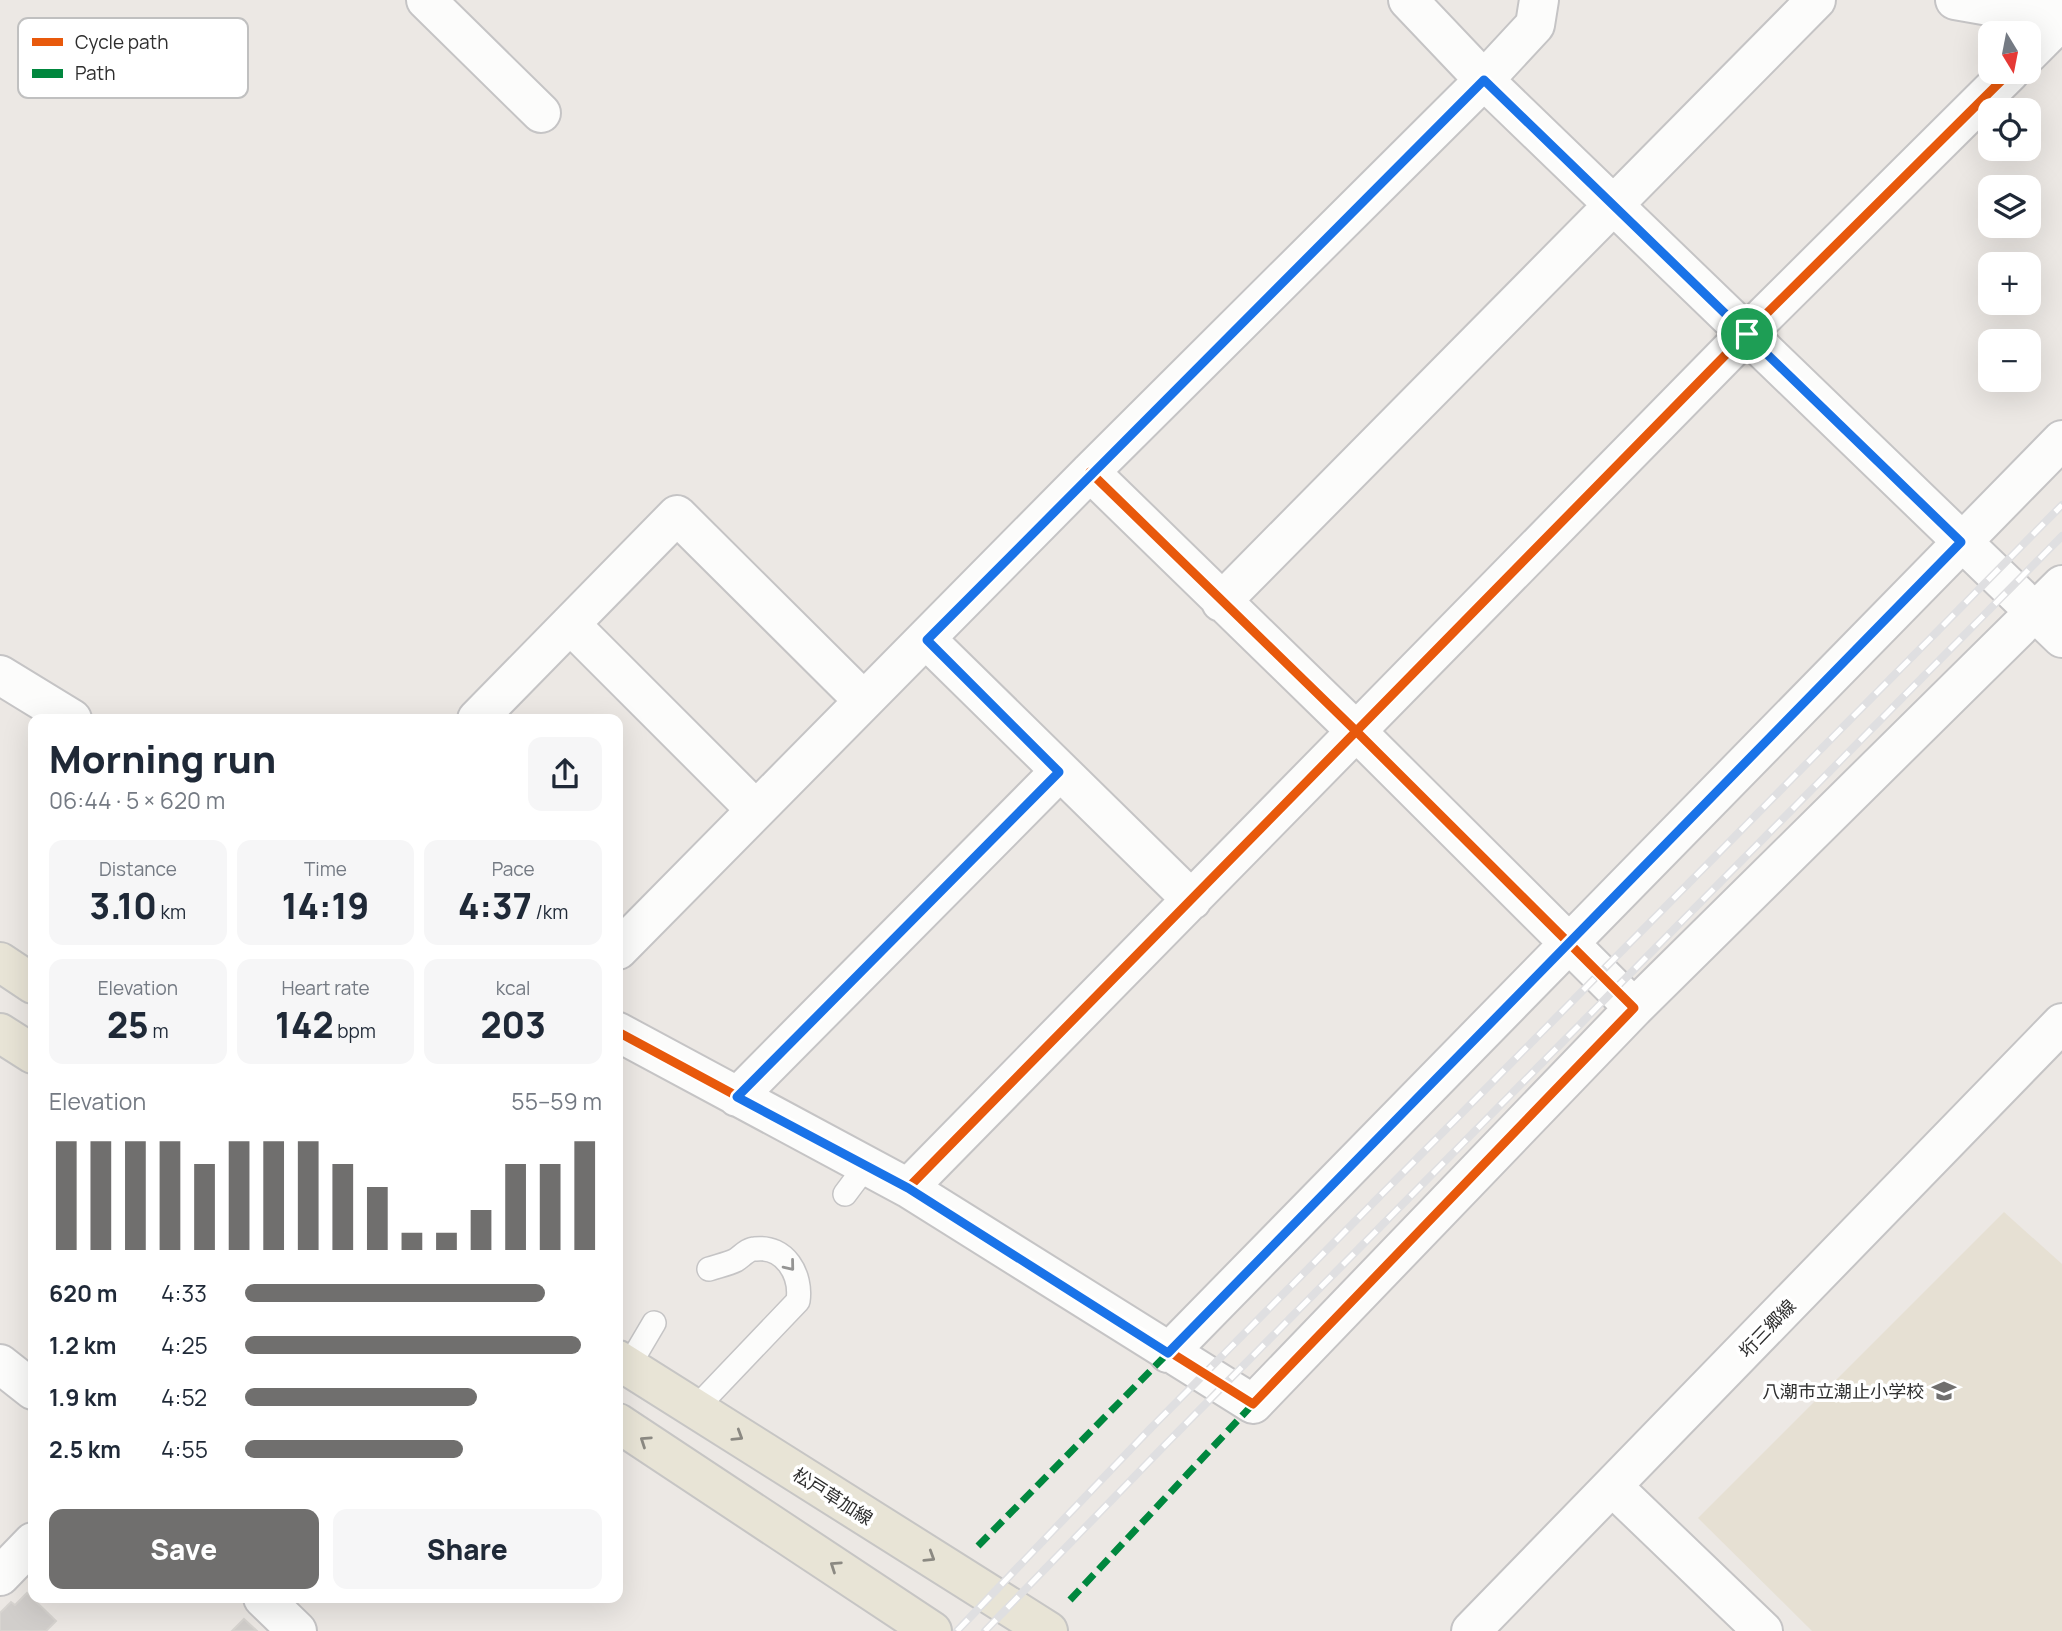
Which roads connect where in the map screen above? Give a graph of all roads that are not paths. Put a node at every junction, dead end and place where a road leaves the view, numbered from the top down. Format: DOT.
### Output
graph roads {
  1 [pos="426,0"];
  2 [pos="1408,0"];
  3 [pos="1539,0"];
  4 [pos="1816,0"];
  5 [pos="1955,0"];
  6 [pos="2062,20"];
  7 [pos="2041,41"];
  8 [pos="1484,80"];
  9 [pos="1998,84"];
  10 [pos="541,113"];
  11 [pos="1614,206"];
  12 [pos="1747,334"];
  13 [pos="2062,440"];
  14 [pos="1090,472"];
  15 [pos="1961,542"];
  16 [pos="2062,585"];
  17 [pos="1221,602"];
  18 [pos="571,625"];
  19 [pos="2049,626"];
  20 [pos="927,640"];
  21 [pos="0,675"];
  22 [pos="863,700"];
  23 [pos="64,714"];
  24 [pos="482,714"];
  25 [pos="1357,732"];
  26 [pos="1059,772"];
  27 [pos="757,810"];
  28 [pos="1192,900"];
  29 [pos="1568,942"];
  30 [pos="623,945"];
  31 [pos="0,962"];
  32 [pos="28,981"];
  33 [pos="1634,1009"];
  34 [pos="2062,1023"];
  35 [pos="0,1033"];
  36 [pos="623,1035"];
  37 [pos="28,1051"];
  38 [pos="737,1097"];
  39 [pos="908,1188"];
  40 [pos="709,1269"];
  41 [pos="654,1322"];
  42 [pos="1168,1353"];
  43 [pos="0,1364"];
  44 [pos="623,1364"];
  45 [pos="28,1386"];
  46 [pos="695,1409"];
  47 [pos="623,1426"];
  48 [pos="1613,1487"];
  49 [pos="28,1547"];
  50 [pos="0,1576"];
  51 [pos="268,1603"];
  52 [pos="911,1626"];
  53 [pos="297,1631"];
  54 [pos="1048,1631"];
  55 [pos="1471,1631"];
  56 [pos="1763,1631"];
  1 -- 10 [label="street"];
  2 -- 8 [label="street"];
  3 -- 8 [label="street"];
  4 -- 11 [label="street"];
  5 -- 6 [label="street"];
  6 -- 7 [label="street"];
  8 -- 11 [label="street"];
  8 -- 14 [label="street"];
  9 -- 12 [label="street"];
  11 -- 12 [label="street"];
  11 -- 17 [label="street"];
  12 -- 15 [label="street"];
  12 -- 25 [label="street"];
  13 -- 15 [label="street"];
  14 -- 17 [label="street"];
  14 -- 20 [label="street"];
  15 -- 19 [label="street"];
  15 -- 29 [label="street"];
  16 -- 19 [label="street"];
  17 -- 25 [label="street"];
  18 -- 22 [label="street"];
  18 -- 24 [label="street"];
  18 -- 27 [label="street"];
  19 -- 33 [label="street"];
  20 -- 22 [label="street"];
  20 -- 26 [label="street"];
  21 -- 23 [label="street"];
  22 -- 27 [label="street"];
  25 -- 28 [label="street"];
  25 -- 29 [label="street"];
  26 -- 28 [label="street"];
  26 -- 38 [label="street"];
  27 -- 30 [label="street"];
  28 -- 39 [label="street"];
  29 -- 33 [label="street"];
  29 -- 42 [label="street"];
  31 -- 32 [label="main road"];
  33 -- 42 [label="street"];
  34 -- 48 [label="street, 垳三郷線"];
  35 -- 37 [label="main road"];
  36 -- 38 [label="street"];
  38 -- 39 [label="street"];
  39 -- 42 [label="street"];
  40 -- 46 [label="lane, one-way"];
  41 -- 44 [label="lane"];
  43 -- 45 [label="street"];
  44 -- 46 [label="main road, 松戸草加線"];
  46 -- 54 [label="main road, 松戸草加線, one-way"];
  52 -- 47 [label="main road, one-way"];
  48 -- 55 [label="street, 垳三郷線"];
  48 -- 56 [label="street"];
  49 -- 50 [label="street"];
  51 -- 53 [label="street"];
}
